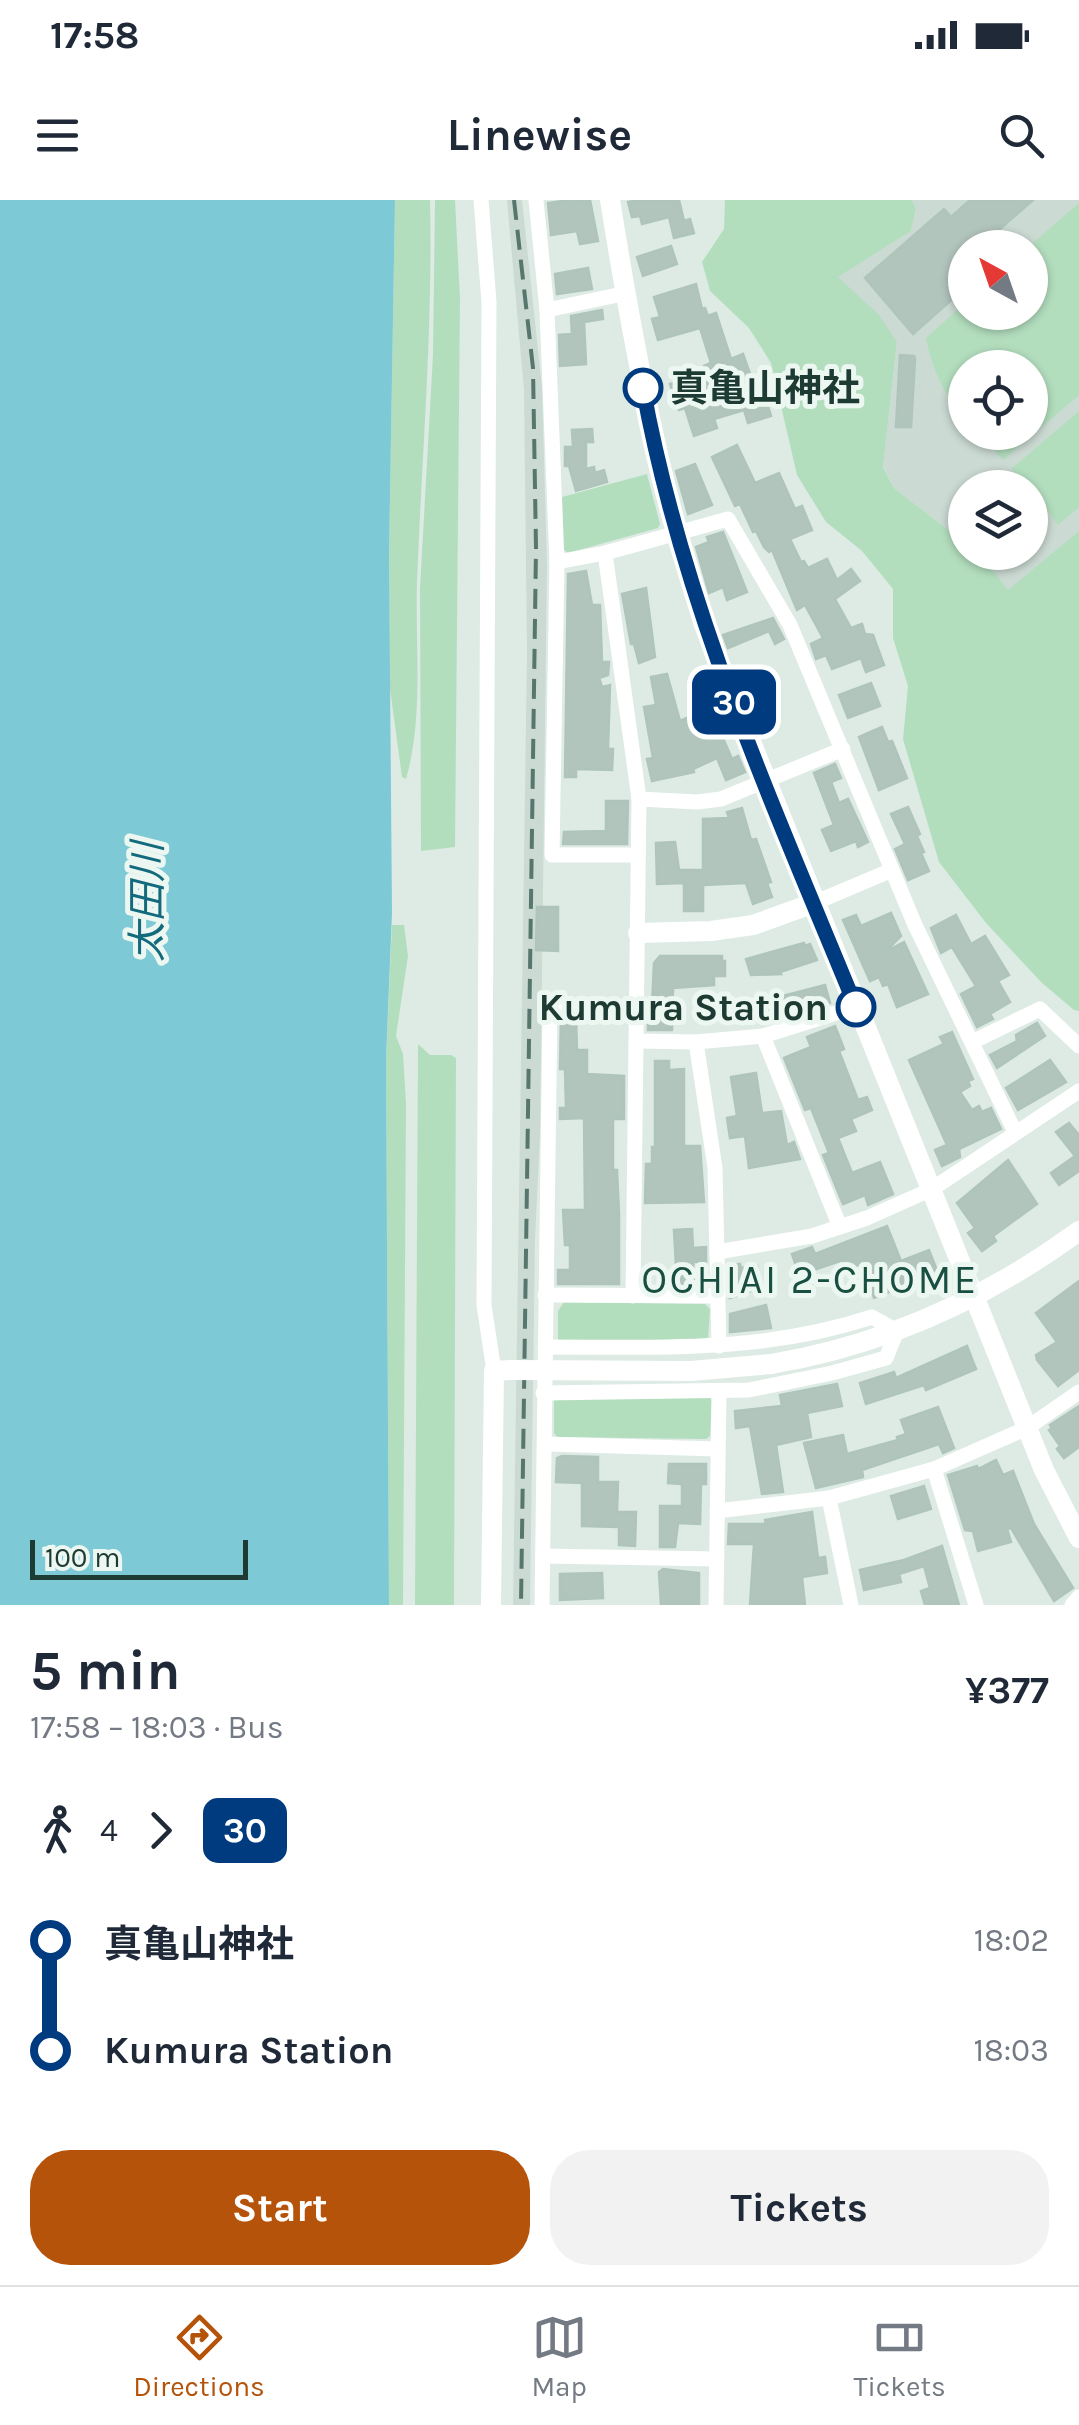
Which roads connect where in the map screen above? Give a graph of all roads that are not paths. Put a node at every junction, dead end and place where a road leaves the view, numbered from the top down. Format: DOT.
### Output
graph roads {
  1 [pos="481,200"];
  2 [pos="536,200"];
  3 [pos="610,200"];
  4 [pos="627,293"];
  5 [pos="547,310"];
  6 [pos="675,533"];
  7 [pos="605,553"];
  8 [pos="557,562"];
  9 [pos="843,749"];
  10 [pos="765,780"];
  11 [pos="639,799"];
  12 [pos="638,856"];
  13 [pos="892,870"];
  14 [pos="814,902"];
  15 [pos="638,933"];
  16 [pos="855,1006"];
  17 [pos="636,1008"];
  18 [pos="763,1036"];
  19 [pos="636,1041"];
  20 [pos="696,1042"];
  21 [pos="972,1042"];
  22 [pos="1079,1046"];
  23 [pos="1079,1092"];
  24 [pos="1015,1132"];
  25 [pos="932,1189"];
  26 [pos="840,1227"];
  27 [pos="1079,1231"];
  28 [pos="717,1252"];
  29 [pos="545,1295"];
  30 [pos="633,1296"];
  31 [pos="718,1296"];
  32 [pos="974,1299"];
  33 [pos="897,1331"];
  34 [pos="718,1346"];
  35 [pos="544,1347"];
  36 [pos="502,1370"];
  37 [pos="1079,1392"];
  38 [pos="544,1393"];
  39 [pos="718,1393"];
  40 [pos="1027,1428"];
  41 [pos="545,1444"];
  42 [pos="718,1449"];
  43 [pos="934,1469"];
  44 [pos="829,1498"];
  45 [pos="717,1511"];
  46 [pos="1079,1538"];
  47 [pos="543,1556"];
  48 [pos="716,1559"];
  49 [pos="1079,1596"];
  50 [pos="491,1605"];
  51 [pos="542,1605"];
  52 [pos="716,1605"];
  53 [pos="852,1605"];
  54 [pos="976,1605"];
  55 [pos="1072,1605"];
  1 -- 36 [label="street"];
  2 -- 5 [label="street"];
  3 -- 4 [label="street"];
  4 -- 5 [label="street"];
  4 -- 6 [label="street"];
  5 -- 8 [label="street"];
  6 -- 7 [label="street"];
  6 -- 9 [label="street"];
  6 -- 10 [label="street"];
  7 -- 8 [label="street"];
  7 -- 11 [label="street"];
  8 -- 12 [label="street"];
  9 -- 10 [label="street"];
  9 -- 13 [label="street"];
  10 -- 11 [label="street"];
  10 -- 14 [label="street"];
  11 -- 12 [label="street"];
  12 -- 15 [label="street"];
  13 -- 14 [label="street"];
  13 -- 21 [label="street"];
  14 -- 15 [label="street"];
  14 -- 16 [label="street"];
  15 -- 17 [label="street"];
  16 -- 18 [label="street"];
  16 -- 25 [label="street"];
  17 -- 19 [label="street"];
  17 -- 29 [label="street"];
  18 -- 20 [label="street"];
  18 -- 26 [label="street"];
  19 -- 20 [label="street"];
  19 -- 30 [label="street"];
  20 -- 28 [label="street"];
  21 -- 22 [label="street"];
  21 -- 24 [label="street"];
  23 -- 24 [label="street"];
  24 -- 25 [label="street"];
  25 -- 26 [label="street"];
  25 -- 32 [label="street"];
  26 -- 28 [label="street"];
  27 -- 32 [label="street"];
  28 -- 31 [label="street"];
  29 -- 30 [label="street"];
  29 -- 35 [label="street"];
  30 -- 31 [label="street"];
  31 -- 34 [label="street"];
  32 -- 33 [label="street"];
  32 -- 40 [label="street"];
  33 -- 34 [label="street"];
  33 -- 36 [label="street, bridge"];
  33 -- 39 [label="street"];
  34 -- 35 [label="street"];
  35 -- 38 [label="street"];
  36 -- 50 [label="street"];
  37 -- 40 [label="street"];
  38 -- 39 [label="street"];
  38 -- 41 [label="street"];
  39 -- 42 [label="street"];
  40 -- 43 [label="street"];
  40 -- 46 [label="street"];
  41 -- 42 [label="street"];
  41 -- 47 [label="street"];
  42 -- 45 [label="street"];
  43 -- 44 [label="street"];
  43 -- 54 [label="street"];
  44 -- 45 [label="street"];
  44 -- 53 [label="street"];
  45 -- 48 [label="street"];
  47 -- 48 [label="street"];
  47 -- 51 [label="street"];
  48 -- 52 [label="street"];
  49 -- 55 [label="street"];
}
